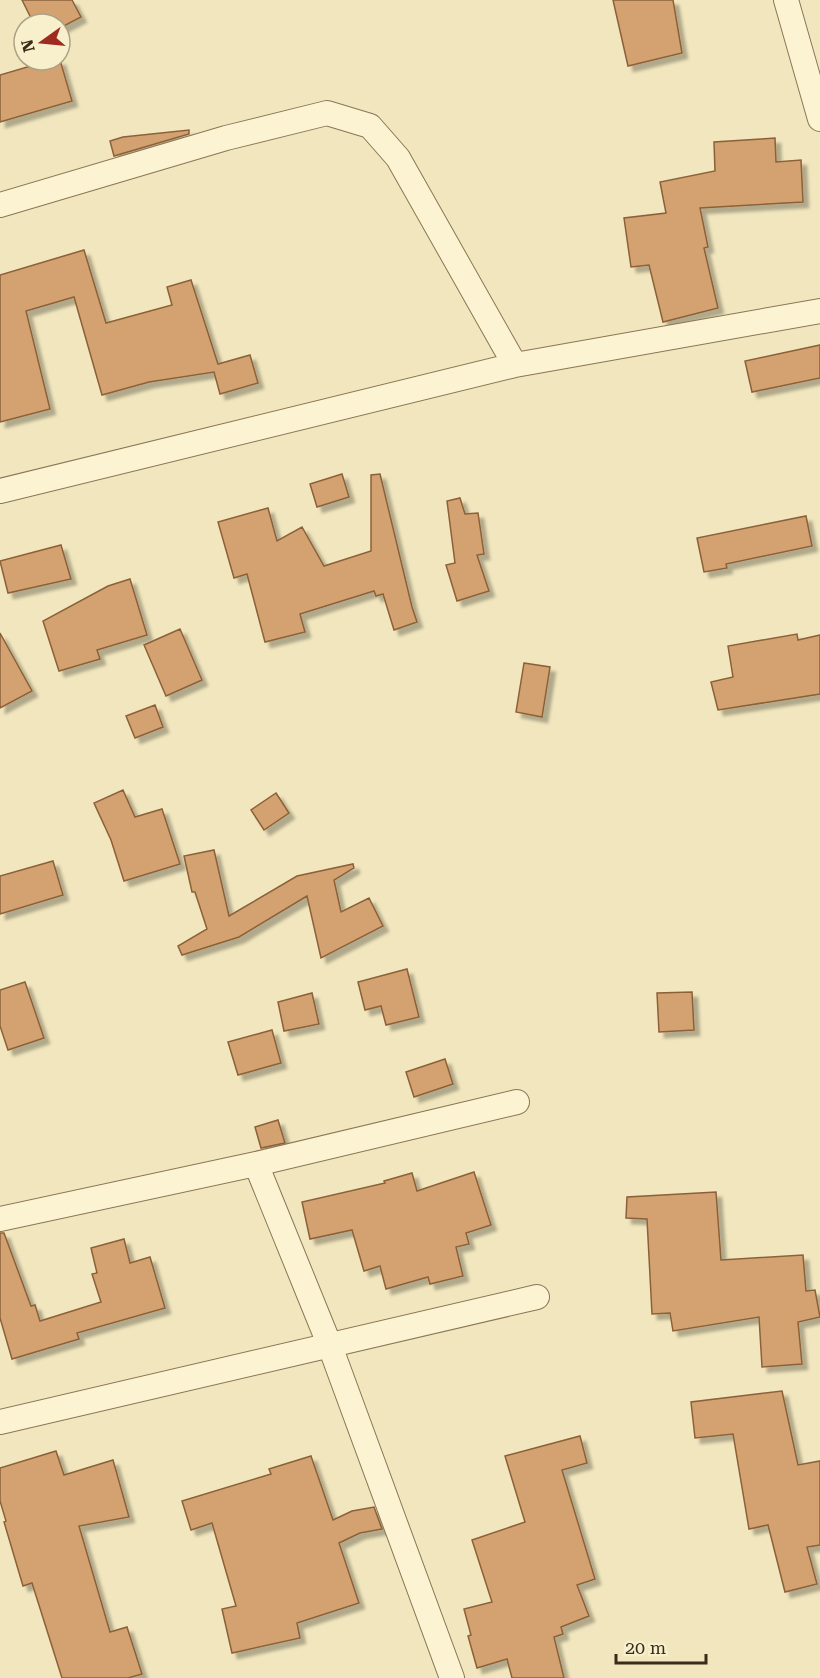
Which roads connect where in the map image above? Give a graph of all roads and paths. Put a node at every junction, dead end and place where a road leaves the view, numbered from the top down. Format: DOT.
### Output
graph roads {
  1 [pos="786,0"];
  2 [pos="812,58"];
  3 [pos="820,119"];
  4 [pos="0,205"];
  5 [pos="820,311"];
  6 [pos="515,365"];
  7 [pos="0,491"];
  8 [pos="517,1102"];
  9 [pos="256,1164"];
  10 [pos="0,1219"];
  11 [pos="537,1297"];
  12 [pos="330,1346"];
  13 [pos="0,1422"];
  14 [pos="452,1678"];
  1 -- 2 [label="street"];
  2 -- 3 [label="street"];
  4 -- 6 [label="street"];
  5 -- 6 [label="street"];
  6 -- 7 [label="street"];
  8 -- 9 [label="street"];
  9 -- 10 [label="street"];
  9 -- 12 [label="street"];
  11 -- 12 [label="street"];
  12 -- 13 [label="street"];
  12 -- 14 [label="street"];
}
